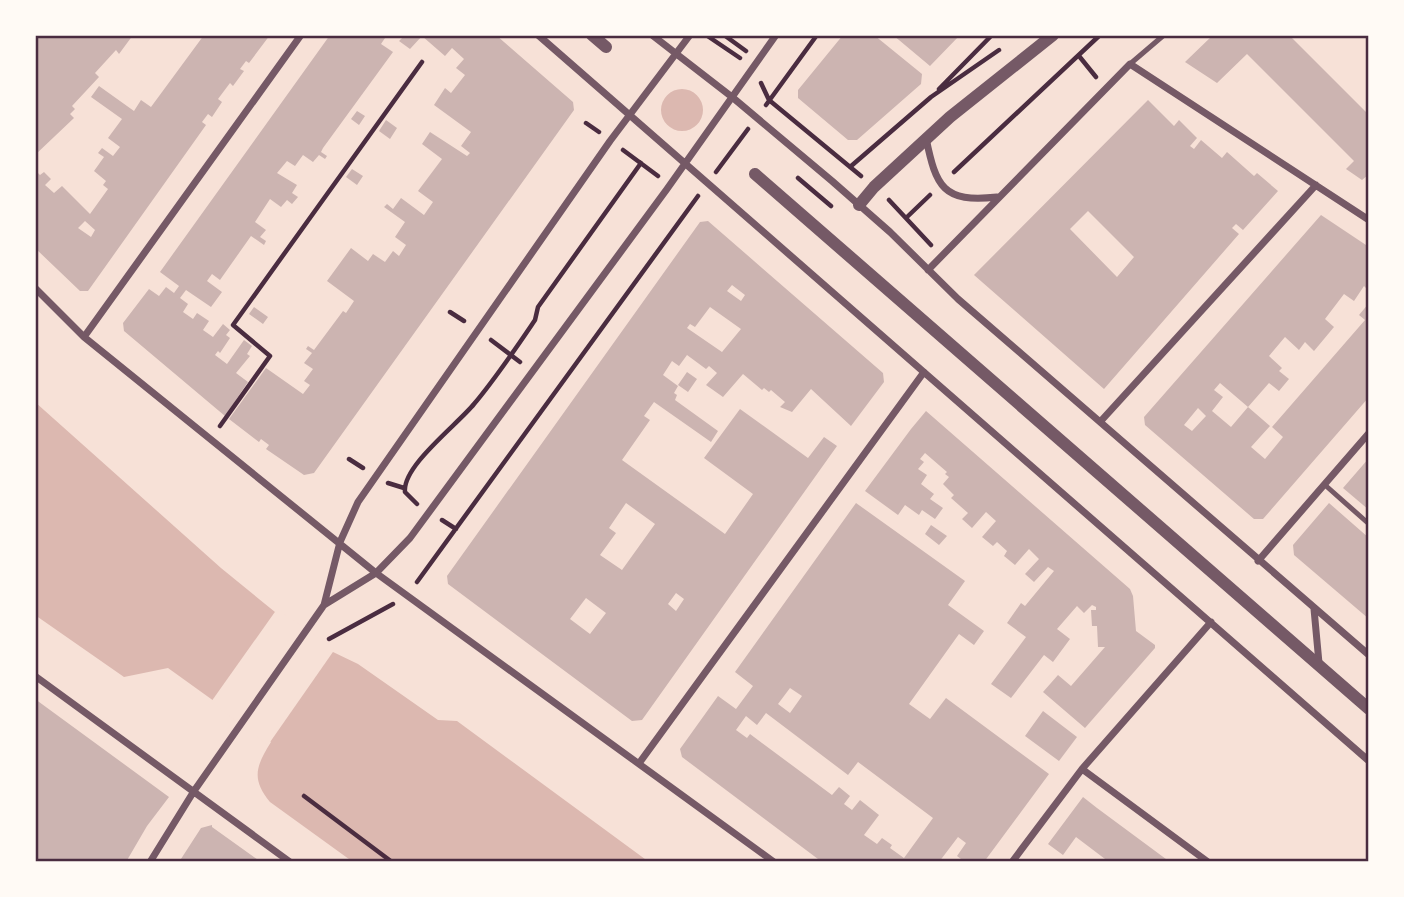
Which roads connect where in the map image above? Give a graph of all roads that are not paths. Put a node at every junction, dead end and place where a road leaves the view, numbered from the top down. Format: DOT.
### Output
graph roads {
  1 [pos="301,35"];
  2 [pos="538,35"];
  3 [pos="592,35"];
  4 [pos="652,35"];
  5 [pos="690,35"];
  6 [pos="776,35"];
  7 [pos="1054,35"];
  8 [pos="1164,35"];
  9 [pos="606,47"];
  10 [pos="677,54"];
  11 [pos="1130,64"];
  12 [pos="732,97"];
  13 [pos="630,116"];
  14 [pos="926,138"];
  15 [pos="685,162"];
  16 [pos="755,174"];
  17 [pos="1316,185"];
  18 [pos="998,197"];
  19 [pos="859,205"];
  20 [pos="1369,220"];
  21 [pos="928,270"];
  22 [pos="35,289"];
  23 [pos="84,337"];
  24 [pos="925,372"];
  25 [pos="1100,422"];
  26 [pos="1369,433"];
  27 [pos="1325,485"];
  28 [pos="1369,524"];
  29 [pos="340,542"];
  30 [pos="1258,561"];
  31 [pos="376,573"];
  32 [pos="324,606"];
  33 [pos="1314,608"];
  34 [pos="1211,622"];
  35 [pos="1369,655"];
  36 [pos="1319,665"];
  37 [pos="35,676"];
  38 [pos="1369,709"];
  39 [pos="1369,761"];
  40 [pos="640,762"];
  41 [pos="1082,769"];
  42 [pos="194,791"];
  43 [pos="150,862"];
  44 [pos="290,862"];
  45 [pos="774,862"];
  46 [pos="1012,862"];
  47 [pos="1208,862"];
  1 -- 23 [label="street"];
  2 -- 13 [label="street"];
  3 -- 9 [label="street"];
  4 -- 10 [label="street"];
  5 -- 10 [label="street"];
  6 -- 12 [label="street"];
  7 -- 14 [label="street"];
  8 -- 11 [label="lane"];
  10 -- 12 [label="street"];
  10 -- 13 [label="street"];
  11 -- 17 [label="street"];
  11 -- 18 [label="street"];
  12 -- 15 [label="street"];
  12 -- 19 [label="street"];
  13 -- 15 [label="street"];
  13 -- 29 [label="street"];
  14 -- 18 [label="street"];
  14 -- 19 [label="street"];
  15 -- 24 [label="street"];
  15 -- 31 [label="street"];
  16 -- 36 [label="street"];
  17 -- 20 [label="street"];
  17 -- 25 [label="street"];
  18 -- 21 [label="street"];
  19 -- 21 [label="street"];
  21 -- 25 [label="street"];
  22 -- 23 [label="street"];
  23 -- 29 [label="street"];
  24 -- 34 [label="street"];
  24 -- 40 [label="street"];
  25 -- 30 [label="street"];
  26 -- 27 [label="street"];
  27 -- 28 [label="lane"];
  27 -- 30 [label="street"];
  29 -- 31 [label="street"];
  29 -- 32 [label="street"];
  30 -- 33 [label="street"];
  31 -- 32 [label="street"];
  31 -- 40 [label="street"];
  32 -- 42 [label="street"];
  33 -- 35 [label="street"];
  33 -- 36 [label="street"];
  34 -- 39 [label="street"];
  34 -- 41 [label="street"];
  36 -- 38 [label="street"];
  37 -- 42 [label="street"];
  40 -- 45 [label="street"];
  41 -- 46 [label="street"];
  41 -- 47 [label="street"];
  42 -- 43 [label="street"];
  42 -- 44 [label="street"];
}
